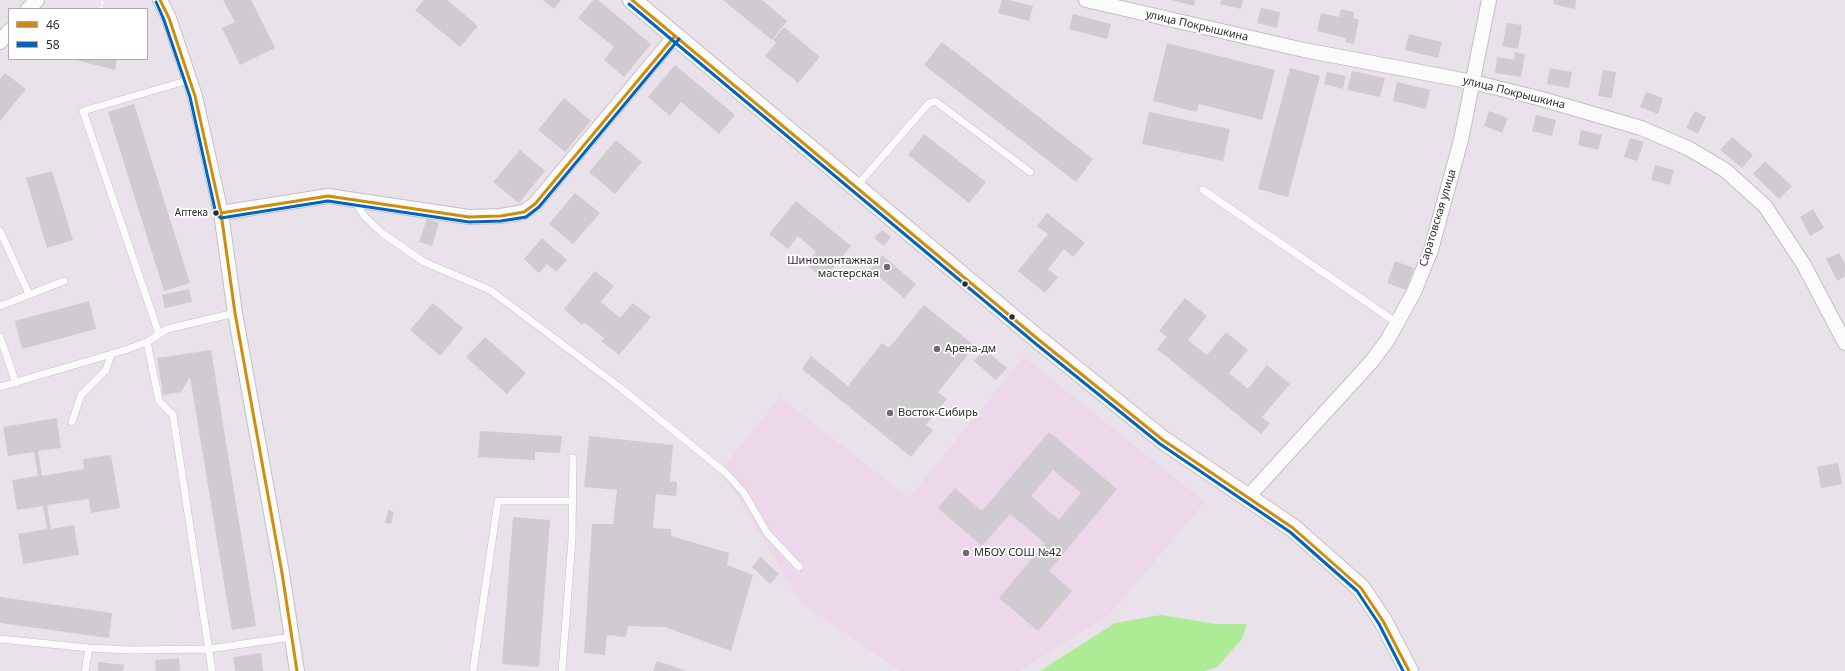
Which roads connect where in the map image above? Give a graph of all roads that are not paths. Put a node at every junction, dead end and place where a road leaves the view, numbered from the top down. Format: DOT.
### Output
graph roads {
  1 [pos="37,0"];
  2 [pos="160,0"];
  3 [pos="632,0"];
  4 [pos="1086,0"];
  5 [pos="1489,0"];
  6 [pos="29,8"];
  7 [pos="8,32"];
  8 [pos="675,36"];
  9 [pos="0,42"];
  10 [pos="189,80"];
  11 [pos="1473,82"];
  12 [pos="1030,172"];
  13 [pos="856,187"];
  14 [pos="1203,190"];
  15 [pos="355,200"];
  16 [pos="221,213"];
  17 [pos="0,231"];
  18 [pos="64,281"];
  19 [pos="29,294"];
  20 [pos="0,306"];
  21 [pos="235,313"];
  22 [pos="1397,323"];
  23 [pos="159,334"];
  24 [pos="0,337"];
  25 [pos="147,342"];
  26 [pos="1845,343"];
  27 [pos="111,354"];
  28 [pos="16,383"];
  29 [pos="0,387"];
  30 [pos="72,422"];
  31 [pos="573,458"];
  32 [pos="1247,498"];
  33 [pos="573,501"];
  34 [pos="799,567"];
  35 [pos="291,637"];
  36 [pos="0,639"];
  37 [pos="89,648"];
  38 [pos="209,650"];
  39 [pos="85,671"];
  40 [pos="212,671"];
  41 [pos="297,671"];
  42 [pos="473,671"];
  43 [pos="562,671"];
  44 [pos="1409,671"];
  1 -- 6 [label="street"];
  2 -- 10 [label="street"];
  3 -- 8 [label="street"];
  4 -- 11 [label="street, улица Покрышкина"];
  5 -- 11 [label="street, Саратовская улица"];
  7 -- 9 [label="street"];
  8 -- 13 [label="street"];
  8 -- 15 [label="street"];
  10 -- 16 [label="street"];
  10 -- 23 [label="lane"];
  11 -- 22 [label="street, Саратовская улица"];
  11 -- 26 [label="street, улица Покрышкина"];
  12 -- 13 [label="lane"];
  13 -- 32 [label="street"];
  14 -- 22 [label="lane"];
  15 -- 16 [label="street"];
  15 -- 34 [label="lane"];
  16 -- 21 [label="street"];
  17 -- 19 [label="lane"];
  18 -- 19 [label="lane"];
  19 -- 20 [label="lane"];
  21 -- 23 [label="lane"];
  21 -- 35 [label="street"];
  22 -- 32 [label="street, Саратовская улица"];
  23 -- 25 [label="lane"];
  24 -- 28 [label="lane"];
  25 -- 27 [label="lane"];
  25 -- 38 [label="lane"];
  27 -- 28 [label="lane"];
  27 -- 30 [label="lane"];
  28 -- 29 [label="lane"];
  31 -- 33 [label="lane"];
  32 -- 44 [label="street"];
  33 -- 42 [label="lane"];
  33 -- 43 [label="lane"];
  35 -- 38 [label="lane"];
  35 -- 41 [label="street"];
  36 -- 37 [label="lane"];
  37 -- 38 [label="lane"];
  37 -- 39 [label="lane"];
  38 -- 40 [label="lane"];
}
